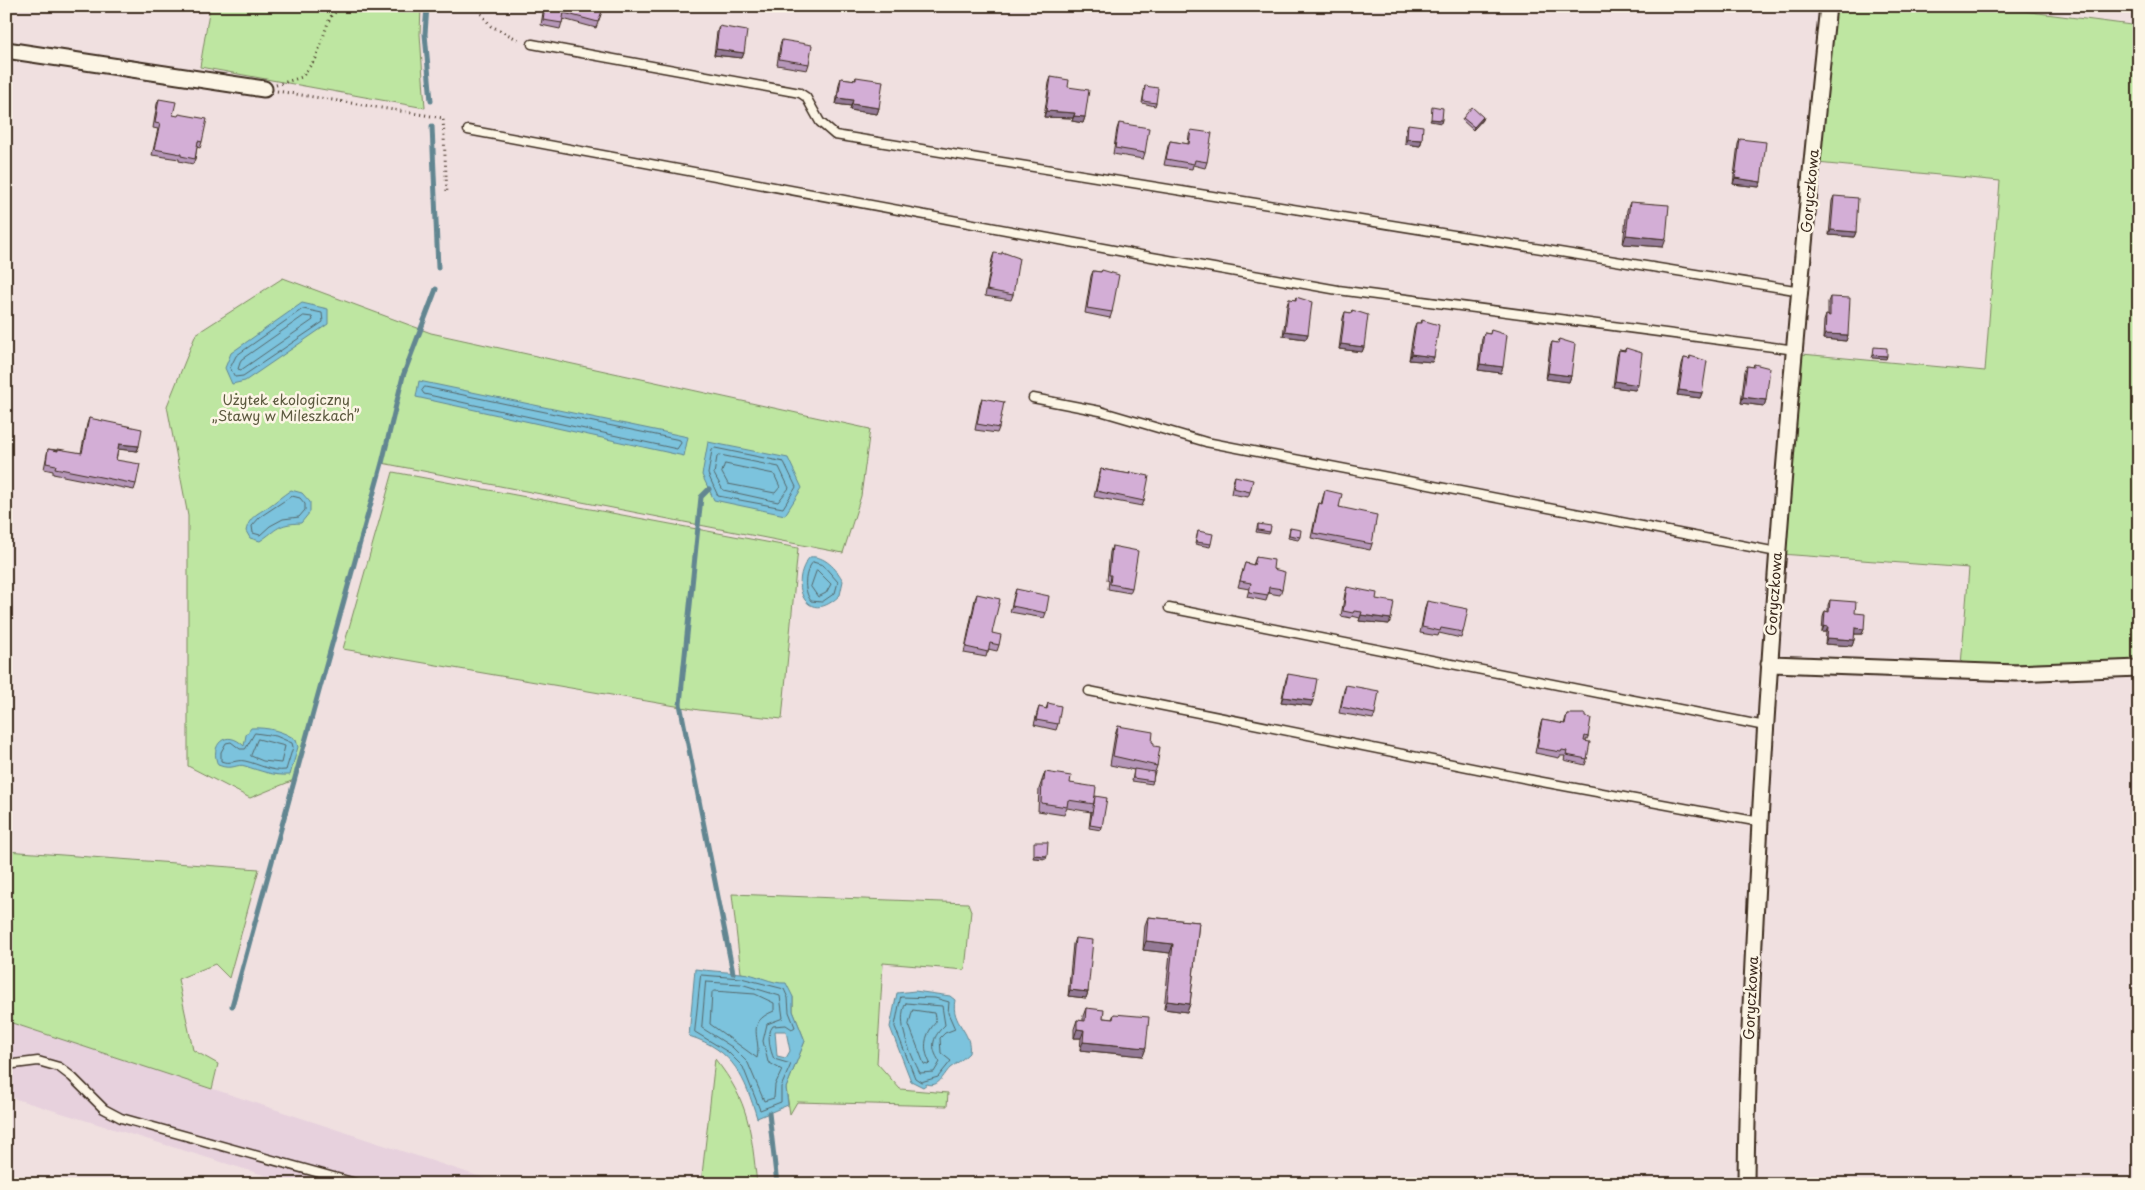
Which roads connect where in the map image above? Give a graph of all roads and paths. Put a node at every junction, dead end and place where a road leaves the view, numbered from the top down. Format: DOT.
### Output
graph roads {
  1 [pos="342,6"];
  2 [pos="476,6"];
  3 [pos="1828,6"];
  4 [pos="532,44"];
  5 [pos="6,50"];
  6 [pos="264,89"];
  7 [pos="468,130"];
  8 [pos="448,194"];
  9 [pos="1801,292"];
  10 [pos="1796,350"];
  11 [pos="1033,398"];
  12 [pos="1777,552"];
  13 [pos="1169,608"];
  14 [pos="1769,664"];
  15 [pos="2139,668"];
  16 [pos="1089,690"];
  17 [pos="1765,726"];
  18 [pos="1760,822"];
  19 [pos="6,1065"];
  20 [pos="359,1184"];
  21 [pos="1746,1184"];
  1 -- 6 [label="path"];
  2 -- 4 [label="path"];
  3 -- 9 [label="street, Goryczkowa"];
  4 -- 9 [label="lane"];
  5 -- 6 [label="street"];
  6 -- 8 [label="path"];
  7 -- 10 [label="lane"];
  9 -- 10 [label="street, Goryczkowa"];
  10 -- 12 [label="street, Goryczkowa"];
  11 -- 12 [label="lane"];
  12 -- 14 [label="street, Goryczkowa"];
  13 -- 17 [label="lane"];
  14 -- 15 [label="street"];
  14 -- 17 [label="street, Goryczkowa"];
  16 -- 18 [label="lane"];
  17 -- 18 [label="street, Goryczkowa"];
  18 -- 21 [label="street, Goryczkowa"];
  19 -- 20 [label="lane"];
}
